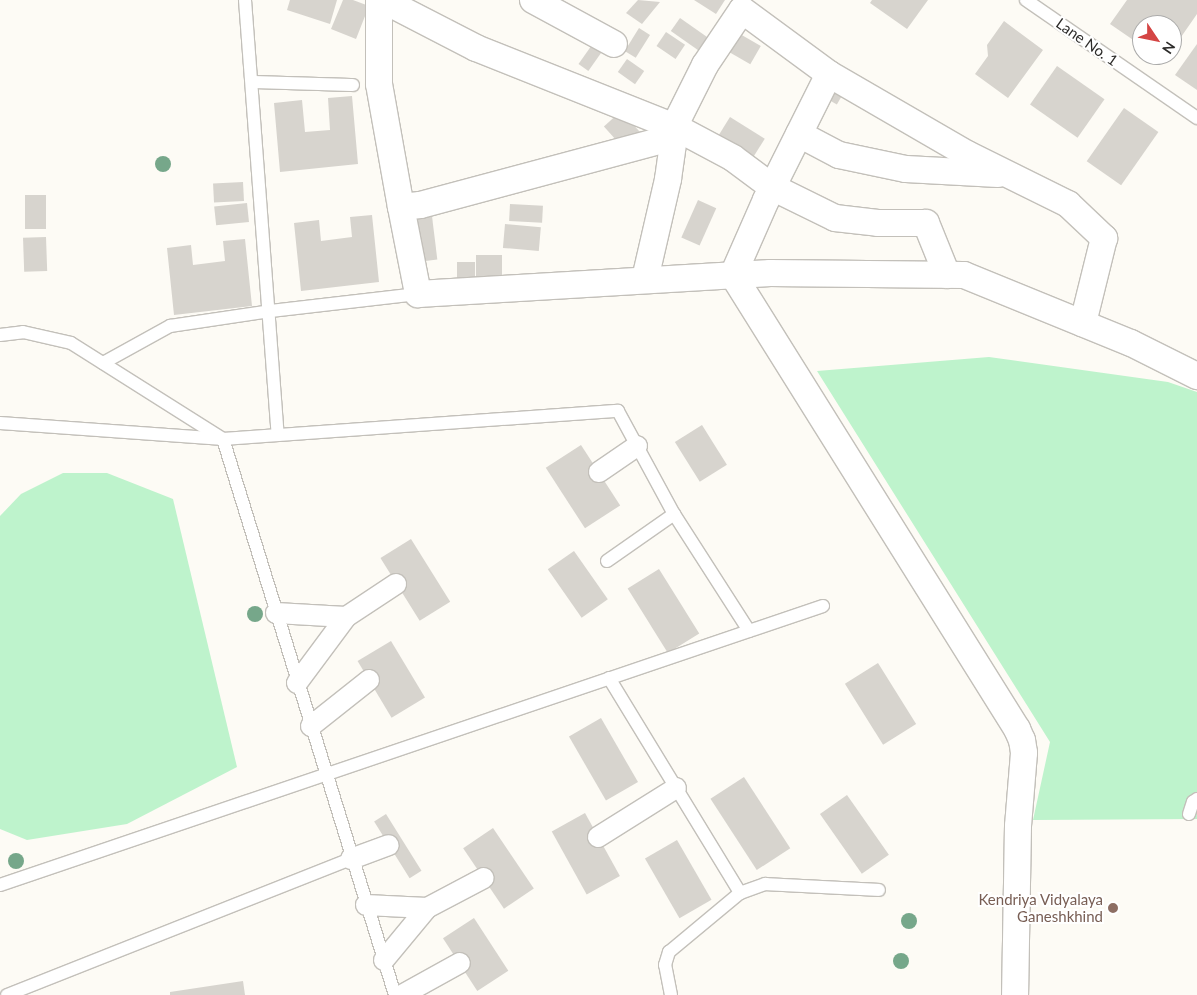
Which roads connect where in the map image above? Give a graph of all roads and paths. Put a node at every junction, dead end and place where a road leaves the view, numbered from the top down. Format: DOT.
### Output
graph roads {
  1 [pos="245,0"];
  2 [pos="379,0"];
  3 [pos="383,0"];
  4 [pos="533,0"];
  5 [pos="1026,0"];
  6 [pos="745,5"];
  7 [pos="614,44"];
  8 [pos="829,74"];
  9 [pos="252,82"];
  10 [pos="353,85"];
  11 [pos="1197,118"];
  12 [pos="675,132"];
  13 [pos="799,134"];
  14 [pos="1009,174"];
  15 [pos="772,187"];
  16 [pos="401,206"];
  17 [pos="733,275"];
  18 [pos="947,275"];
  19 [pos="645,279"];
  20 [pos="418,294"];
  21 [pos="270,311"];
  22 [pos="1083,323"];
  23 [pos="0,335"];
  24 [pos="103,364"];
  25 [pos="1197,376"];
  26 [pos="0,422"];
  27 [pos="278,434"];
  28 [pos="222,439"];
  29 [pos="637,446"];
  30 [pos="599,472"];
  31 [pos="674,514"];
  32 [pos="607,561"];
  33 [pos="396,584"];
  34 [pos="823,606"];
  35 [pos="276,614"];
  36 [pos="346,617"];
  37 [pos="748,631"];
  38 [pos="610,678"];
  39 [pos="369,680"];
  40 [pos="297,683"];
  41 [pos="311,726"];
  42 [pos="326,775"];
  43 [pos="676,788"];
  44 [pos="1197,799"];
  45 [pos="1189,814"];
  46 [pos="598,837"];
  47 [pos="389,845"];
  48 [pos="351,859"];
  49 [pos="484,878"];
  50 [pos="0,885"];
  51 [pos="879,890"];
  52 [pos="740,893"];
  53 [pos="366,905"];
  54 [pos="427,908"];
  55 [pos="384,960"];
  56 [pos="460,964"];
  57 [pos="7,995"];
  58 [pos="395,995"];
  59 [pos="402,995"];
  60 [pos="671,995"];
  61 [pos="1015,995"];
  1 -- 9 [label="lane"];
  2 -- 16 [label="street"];
  3 -- 12 [label="street"];
  4 -- 7 [label="street"];
  5 -- 11 [label="lane, Lane No. 1"];
  6 -- 8 [label="street"];
  6 -- 12 [label="street"];
  8 -- 13 [label="street"];
  8 -- 14 [label="street"];
  9 -- 10 [label="lane"];
  9 -- 21 [label="lane"];
  12 -- 15 [label="street"];
  12 -- 16 [label="street"];
  12 -- 19 [label="street"];
  13 -- 14 [label="street"];
  13 -- 15 [label="street"];
  14 -- 22 [label="street"];
  15 -- 17 [label="street"];
  15 -- 18 [label="street"];
  16 -- 20 [label="street"];
  17 -- 18 [label="street"];
  17 -- 19 [label="street"];
  17 -- 61 [label="street"];
  18 -- 22 [label="street"];
  19 -- 20 [label="street"];
  20 -- 21 [label="lane"];
  21 -- 24 [label="lane"];
  21 -- 27 [label="lane"];
  22 -- 25 [label="street"];
  23 -- 24 [label="lane"];
  24 -- 28 [label="lane"];
  26 -- 28 [label="lane"];
  27 -- 28 [label="lane"];
  27 -- 29 [label="lane"];
  28 -- 35 [label="lane"];
  29 -- 30 [label="street"];
  29 -- 31 [label="lane"];
  31 -- 32 [label="lane"];
  31 -- 37 [label="lane"];
  33 -- 36 [label="street"];
  34 -- 37 [label="lane"];
  35 -- 36 [label="street"];
  35 -- 40 [label="lane"];
  36 -- 40 [label="street"];
  37 -- 38 [label="lane"];
  38 -- 42 [label="lane"];
  38 -- 43 [label="lane"];
  39 -- 41 [label="street"];
  40 -- 41 [label="lane"];
  41 -- 42 [label="lane"];
  42 -- 48 [label="lane"];
  42 -- 50 [label="lane"];
  43 -- 46 [label="street"];
  43 -- 52 [label="lane"];
  44 -- 45 [label="lane"];
  47 -- 48 [label="street"];
  48 -- 53 [label="lane"];
  48 -- 57 [label="lane"];
  49 -- 54 [label="street"];
  51 -- 52 [label="lane"];
  52 -- 60 [label="lane"];
  53 -- 54 [label="street"];
  53 -- 55 [label="lane"];
  54 -- 55 [label="street"];
  55 -- 58 [label="lane"];
  56 -- 59 [label="street"];
}
